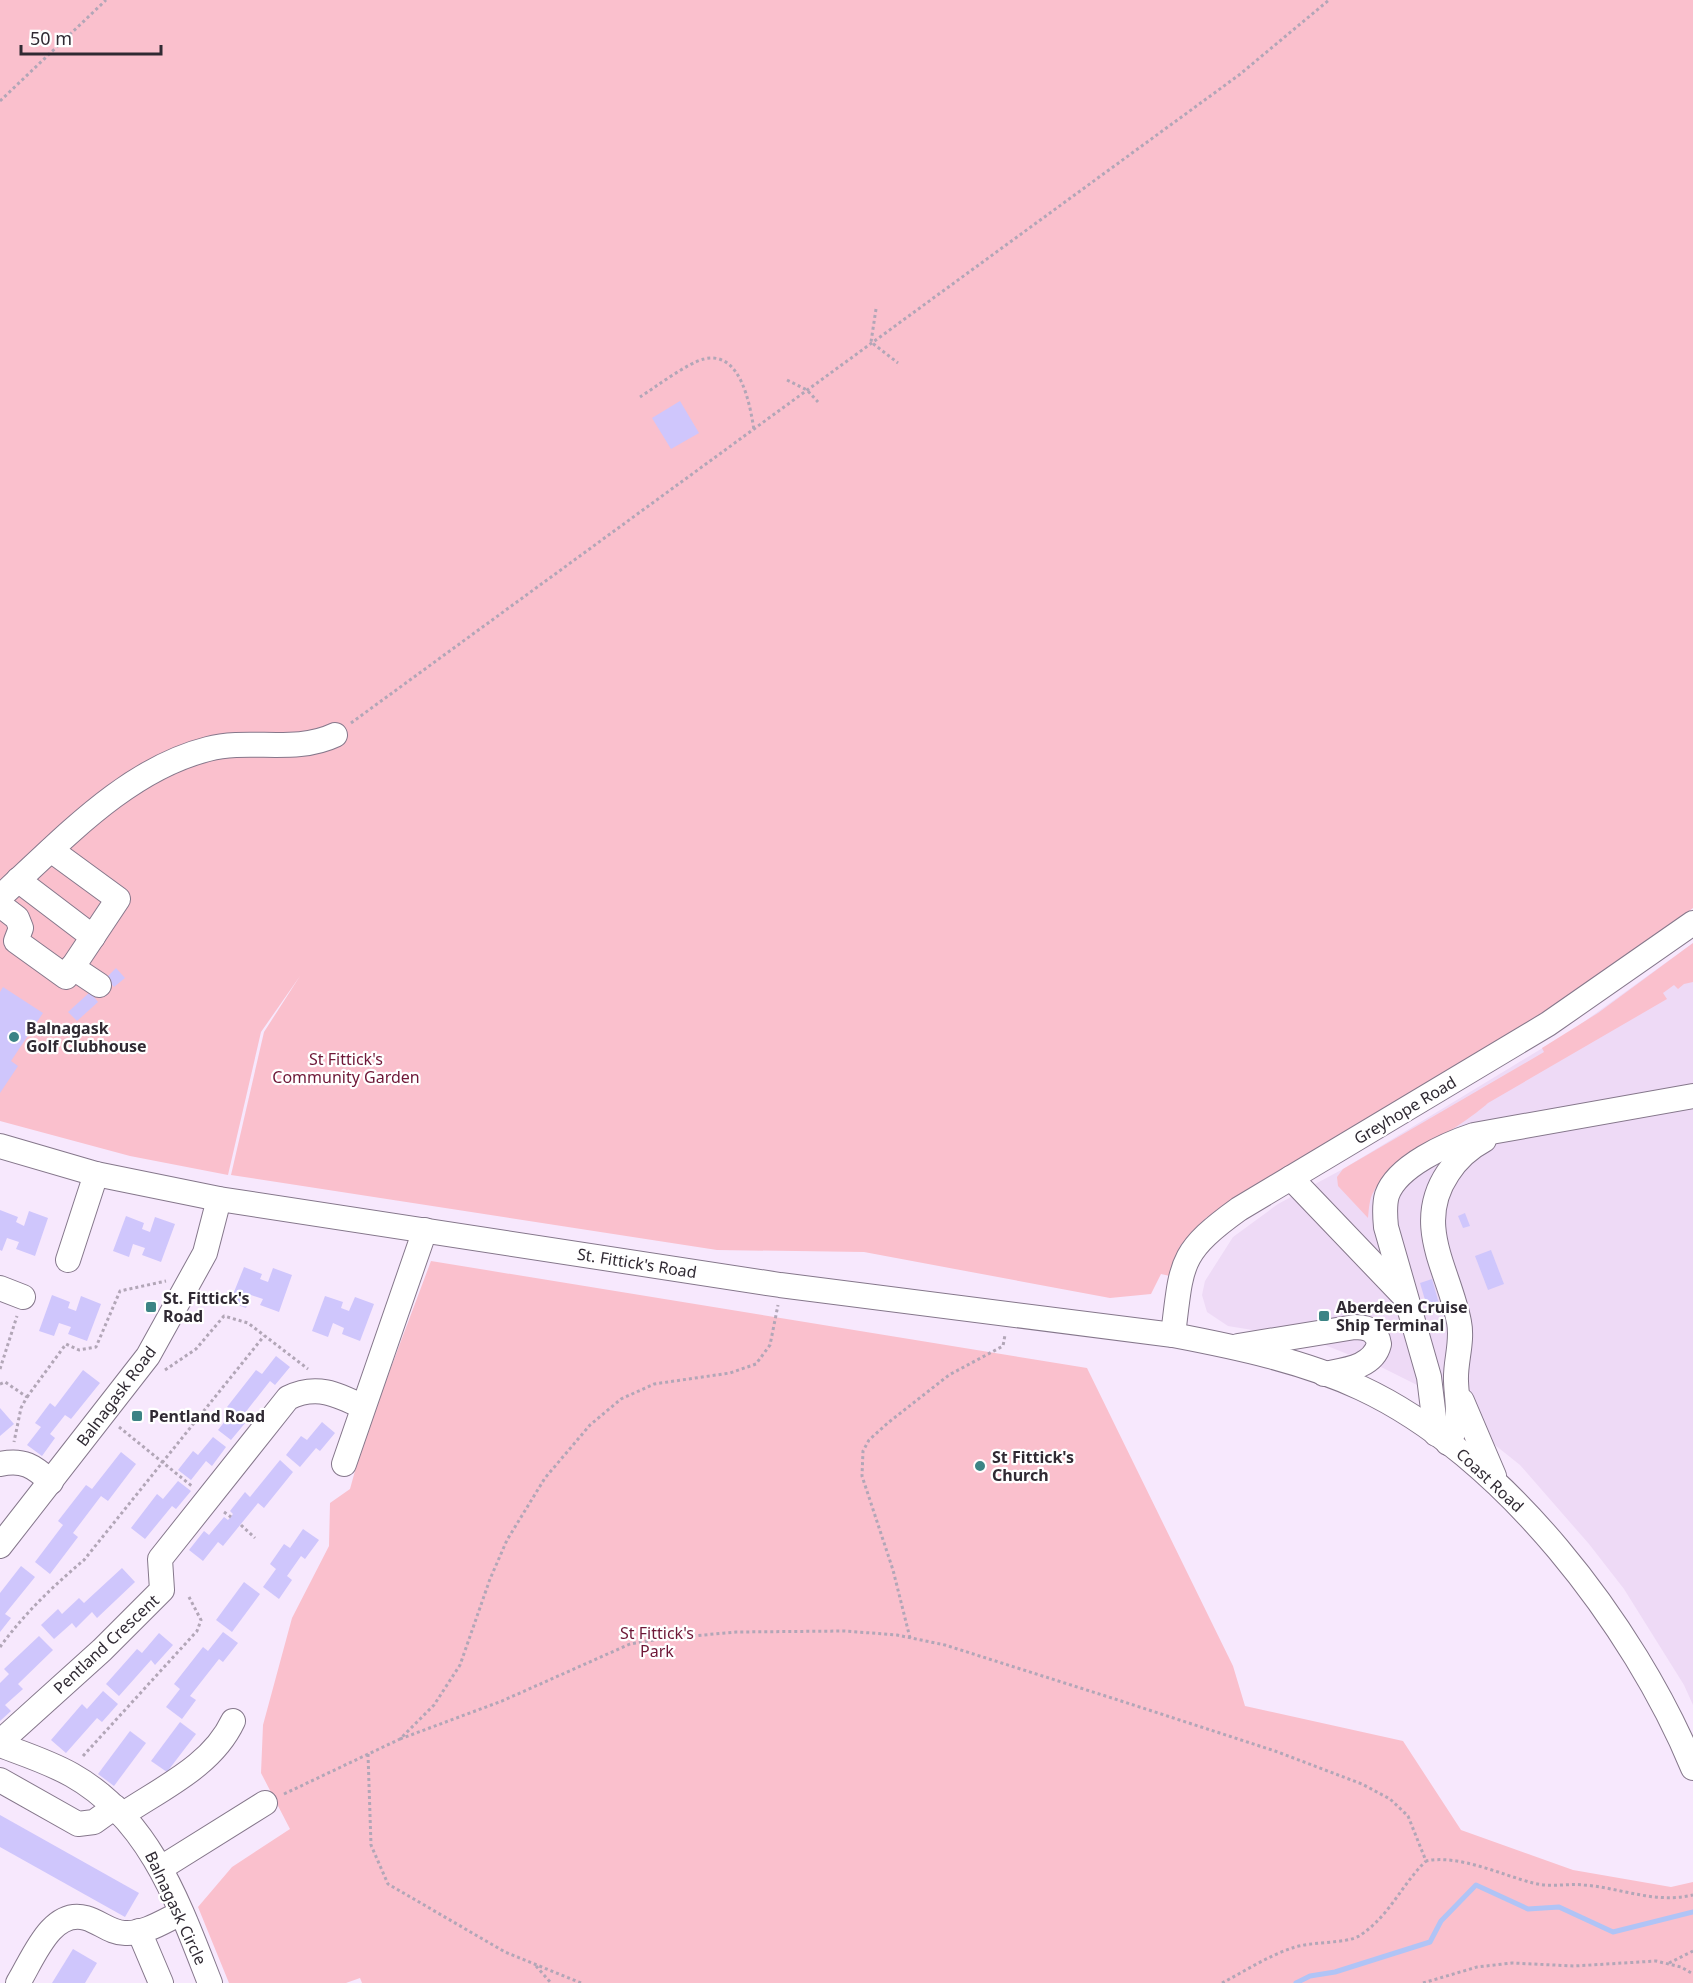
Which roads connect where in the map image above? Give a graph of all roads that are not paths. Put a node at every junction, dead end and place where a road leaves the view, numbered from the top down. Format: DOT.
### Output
graph roads {
  1 [pos="335,735"];
  2 [pos="51,850"];
  3 [pos="18,880"];
  4 [pos="0,897"];
  5 [pos="0,906"];
  6 [pos="1693,923"];
  7 [pos="93,937"];
  8 [pos="72,967"];
  9 [pos="99,985"];
  10 [pos="1693,1096"];
  11 [pos="1504,1130"];
  12 [pos="0,1146"];
  13 [pos="96,1174"];
  14 [pos="1291,1178"];
  15 [pos="219,1199"];
  16 [pos="425,1230"];
  17 [pos="68,1260"];
  18 [pos="0,1288"];
  19 [pos="23,1297"];
  20 [pos="1406,1298"];
  21 [pos="1173,1335"];
  22 [pos="1234,1346"];
  23 [pos="1324,1374"];
  24 [pos="1457,1391"];
  25 [pos="363,1407"];
  26 [pos="1442,1438"];
  27 [pos="5,1464"];
  28 [pos="344,1464"];
  29 [pos="51,1482"];
  30 [pos="1497,1484"];
  31 [pos="0,1546"];
  32 [pos="233,1721"];
  33 [pos="0,1744"];
  34 [pos="1693,1768"];
  35 [pos="0,1780"];
  36 [pos="265,1803"];
  37 [pos="119,1811"];
  38 [pos="161,1868"];
  39 [pos="181,1913"];
  40 [pos="139,1931"];
  41 [pos="18,1983"];
  42 [pos="161,1983"];
  43 [pos="210,1983"];
  1 -- 2 [label="street"];
  2 -- 3 [label="street"];
  2 -- 7 [label="street"];
  3 -- 4 [label="street"];
  3 -- 7 [label="street"];
  5 -- 8 [label="street"];
  6 -- 14 [label="street, Greyhope Road"];
  7 -- 8 [label="street"];
  8 -- 9 [label="street"];
  10 -- 11 [label="street"];
  11 -- 20 [label="street"];
  11 -- 24 [label="street"];
  12 -- 13 [label="street, St. Fittick's Road"];
  13 -- 15 [label="street, St. Fittick's Road"];
  13 -- 17 [label="street"];
  14 -- 20 [label="street"];
  14 -- 21 [label="street, Greyhope Road"];
  15 -- 16 [label="street, St. Fittick's Road"];
  15 -- 29 [label="street, Balnagask Road"];
  16 -- 21 [label="street, St. Fittick's Road"];
  16 -- 25 [label="street"];
  18 -- 19 [label="street"];
  20 -- 26 [label="street"];
  21 -- 22 [label="street, Coast Road"];
  22 -- 23 [label="street, Coast Road"];
  22 -- 23 [label="street"];
  23 -- 26 [label="street, Coast Road"];
  24 -- 26 [label="street"];
  24 -- 30 [label="street"];
  25 -- 28 [label="street"];
  25 -- 33 [label="street, Pentland Crescent"];
  26 -- 30 [label="street, Coast Road"];
  27 -- 29 [label="street"];
  29 -- 31 [label="street, Balnagask Road"];
  30 -- 34 [label="street, Coast Road"];
  32 -- 37 [label="street"];
  33 -- 37 [label="street, Balnagask Circle"];
  35 -- 37 [label="street"];
  36 -- 38 [label="street"];
  37 -- 38 [label="street, Balnagask Circle"];
  38 -- 39 [label="street, Balnagask Circle"];
  39 -- 40 [label="street"];
  39 -- 43 [label="street, Balnagask Circle"];
  40 -- 41 [label="street"];
  40 -- 42 [label="street"];
}
